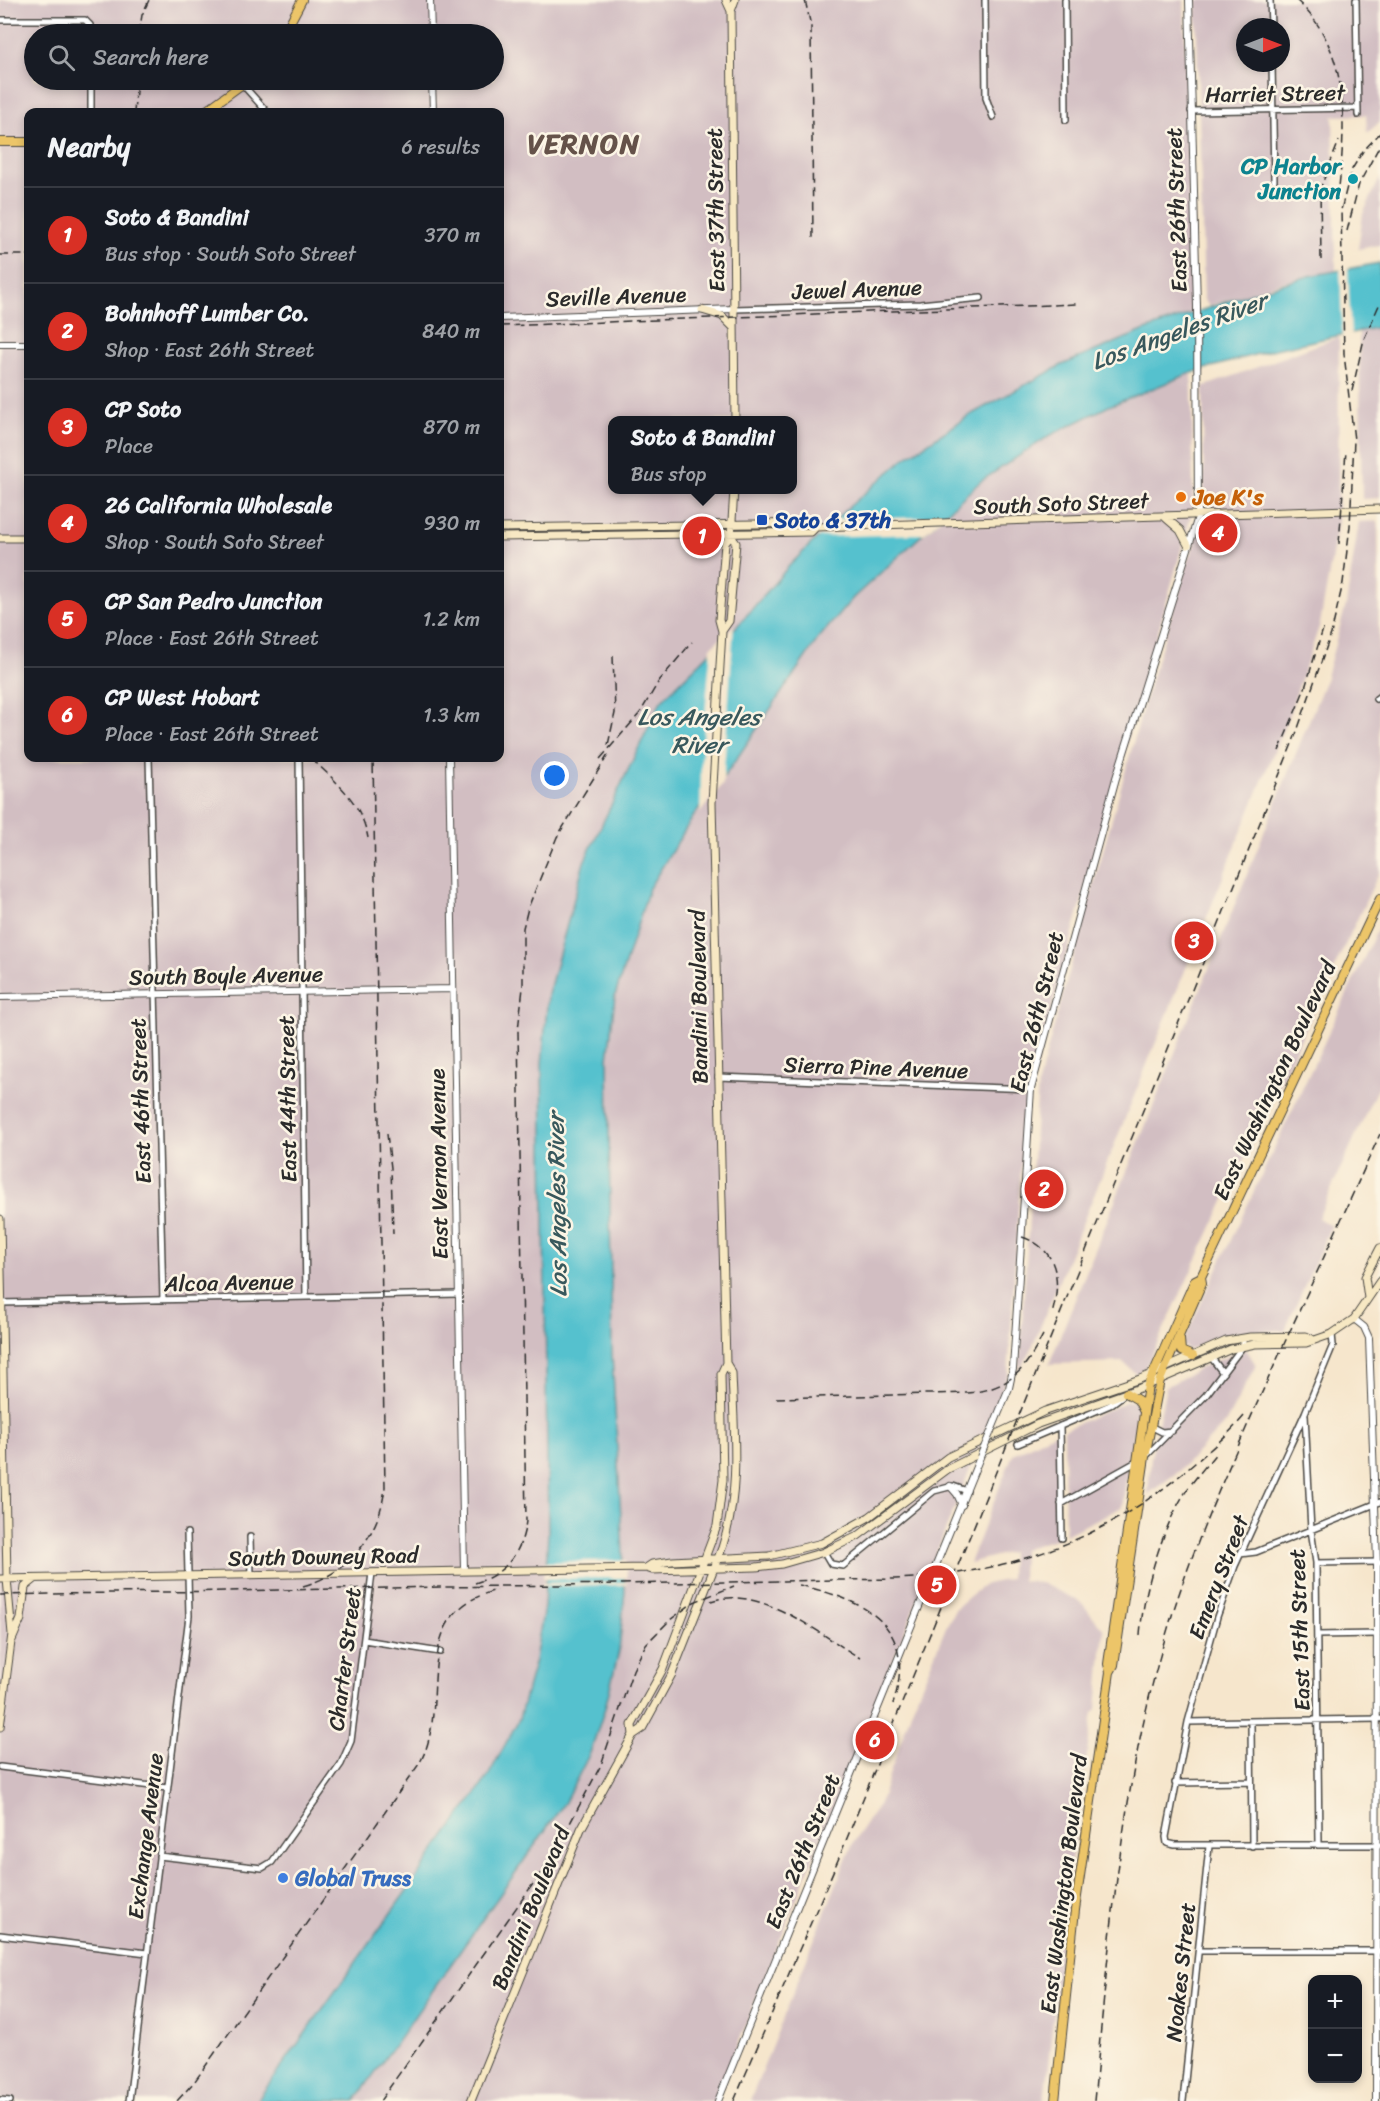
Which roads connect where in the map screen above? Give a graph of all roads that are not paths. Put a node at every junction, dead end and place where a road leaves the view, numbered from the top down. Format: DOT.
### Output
graph roads {
  1 [pos="302,0"];
  2 [pos="430,0"];
  3 [pos="726,0"];
  4 [pos="735,0"];
  5 [pos="985,0"];
  6 [pos="1065,0"];
  7 [pos="1189,0"];
  8 [pos="1270,0"];
  9 [pos="1356,0"];
  10 [pos="731,11"];
  11 [pos="1271,18"];
  12 [pos="0,20"];
  13 [pos="88,24"];
  14 [pos="289,24"];
  15 [pos="431,24"];
  16 [pos="1272,72"];
  17 [pos="91,90"];
  18 [pos="234,90"];
  19 [pos="251,90"];
  20 [pos="432,90"];
  21 [pos="91,108"];
  22 [pos="209,108"];
  23 [pos="264,108"];
  24 [pos="433,108"];
  25 [pos="1358,108"];
  26 [pos="1273,110"];
  27 [pos="1191,111"];
  28 [pos="1358,115"];
  29 [pos="993,117"];
  30 [pos="1066,120"];
  31 [pos="0,142"];
  32 [pos="24,142"];
  33 [pos="1275,181"];
  34 [pos="981,298"];
  35 [pos="734,309"];
  36 [pos="702,310"];
  37 [pos="504,318"];
  38 [pos="735,328"];
  39 [pos="0,344"];
  40 [pos="24,344"];
  41 [pos="735,416"];
  42 [pos="734,494"];
  43 [pos="1380,509"];
  44 [pos="1198,516"];
  45 [pos="1166,518"];
  46 [pos="560,527"];
  47 [pos="504,528"];
  48 [pos="732,531"];
  49 [pos="559,535"];
  50 [pos="24,537"];
  51 [pos="504,537"];
  52 [pos="0,538"];
  53 [pos="1188,545"];
  54 [pos="149,762"];
  55 [pos="299,762"];
  56 [pos="449,762"];
  57 [pos="1380,899"];
  58 [pos="453,989"];
  59 [pos="303,992"];
  60 [pos="153,994"];
  61 [pos="0,997"];
  62 [pos="718,1077"];
  63 [pos="1031,1089"];
  64 [pos="0,1219"];
  65 [pos="1380,1249"];
  66 [pos="1380,1260"];
  67 [pos="1201,1276"];
  68 [pos="1380,1281"];
  69 [pos="459,1294"];
  70 [pos="306,1297"];
  71 [pos="1368,1298"];
  72 [pos="163,1300"];
  73 [pos="1,1303"];
  74 [pos="1354,1319"];
  75 [pos="1181,1332"];
  76 [pos="1332,1334"];
  77 [pos="1243,1342"];
  78 [pos="1193,1356"];
  79 [pos="1211,1357"];
  80 [pos="726,1363"];
  81 [pos="1164,1369"];
  82 [pos="1223,1373"];
  83 [pos="1152,1374"];
  84 [pos="1160,1380"];
  85 [pos="1148,1385"];
  86 [pos="1126,1394"];
  87 [pos="1143,1410"];
  88 [pos="1305,1413"];
  89 [pos="1060,1426"];
  90 [pos="1150,1426"];
  91 [pos="1172,1431"];
  92 [pos="1018,1444"];
  93 [pos="1141,1460"];
  94 [pos="950,1486"];
  95 [pos="967,1491"];
  96 [pos="1377,1503"];
  97 [pos="1061,1504"];
  98 [pos="962,1505"];
  99 [pos="1311,1530"];
  100 [pos="187,1533"];
  101 [pos="250,1537"];
  102 [pos="1062,1538"];
  103 [pos="824,1552"];
  104 [pos="1240,1554"];
  105 [pos="705,1559"];
  106 [pos="717,1559"];
  107 [pos="1378,1562"];
  108 [pos="1316,1563"];
  109 [pos="646,1568"];
  110 [pos="680,1569"];
  111 [pos="702,1569"];
  112 [pos="713,1569"];
  113 [pos="464,1570"];
  114 [pos="372,1573"];
  115 [pos="188,1575"];
  116 [pos="251,1575"];
  117 [pos="4,1579"];
  118 [pos="36,1579"];
  119 [pos="697,1582"];
  120 [pos="1377,1634"];
  121 [pos="1317,1635"];
  122 [pos="364,1640"];
  123 [pos="11,1642"];
  124 [pos="441,1652"];
  125 [pos="1379,1719"];
  126 [pos="1319,1720"];
  127 [pos="1251,1721"];
  128 [pos="1188,1722"];
  129 [pos="0,1727"];
  130 [pos="633,1735"];
  131 [pos="0,1767"];
  132 [pos="1251,1782"];
  133 [pos="1175,1783"];
  134 [pos="167,1788"];
  135 [pos="1320,1845"];
  136 [pos="1378,1845"];
  137 [pos="1209,1846"];
  138 [pos="1252,1846"];
  139 [pos="159,1856"];
  140 [pos="0,1935"];
  141 [pos="1198,1951"];
  142 [pos="1378,1951"];
  143 [pos="147,1953"];
  144 [pos="1378,2057"];
  145 [pos="0,2100"];
  146 [pos="10,2101"];
  147 [pos="129,2101"];
  148 [pos="471,2101"];
  149 [pos="718,2101"];
  150 [pos="1055,2101"];
  151 [pos="1183,2101"];
  152 [pos="1376,2101"];
  1 -- 14 [label="main road"];
  2 -- 15 [label="street"];
  3 -- 10 [label="main road"];
  4 -- 10 [label="main road, East 37th Street"];
  5 -- 29 [label="street"];
  6 -- 30 [label="street"];
  7 -- 27 [label="street, East 26th Street"];
  8 -- 11 [label="street"];
  9 -- 25 [label="street"];
  10 -- 35 [label="main road, East 37th Street"];
  12 -- 13 [label="street"];
  16 -- 26 [label="street"];
  17 -- 21 [label="street"];
  18 -- 22 [label="main road"];
  19 -- 23 [label="street"];
  20 -- 24 [label="street"];
  25 -- 26 [label="street, Harriet Street"];
  25 -- 28 [label="street"];
  26 -- 27 [label="street, Harriet Street"];
  26 -- 33 [label="street"];
  27 -- 44 [label="street, East 26th Street"];
  31 -- 32 [label="main road"];
  34 -- 35 [label="street, Jewel Avenue"];
  35 -- 36 [label="street, Seville Avenue"];
  35 -- 38 [label="main road, East 37th Street"];
  36 -- 37 [label="street, Seville Avenue"];
  36 -- 38 [label="main road"];
  38 -- 41 [label="main road, East 37th Street"];
  39 -- 40 [label="street"];
  42 -- 48 [label="main road"];
  43 -- 44 [label="main road, South Soto Street"];
  44 -- 45 [label="main road, South Soto Street"];
  44 -- 53 [label="street, East 26th Street"];
  45 -- 48 [label="main road, South Soto Street"];
  45 -- 53 [label="main road"];
  46 -- 47 [label="main road, South Soto Street"];
  46 -- 48 [label="main road, South Soto Street"];
  46 -- 49 [label="main road"];
  48 -- 49 [label="main road, South Soto Street"];
  48 -- 62 [label="main road, Bandini Boulevard"];
  49 -- 51 [label="main road, South Soto Street"];
  50 -- 52 [label="main road"];
  53 -- 63 [label="street, East 26th Street"];
  54 -- 60 [label="street, East 46th Street"];
  55 -- 59 [label="street, East 44th Street"];
  56 -- 58 [label="street, East Vernon Avenue"];
  57 -- 67 [label="main road, East Washington Boulevard"];
  58 -- 59 [label="street, South Boyle Avenue"];
  58 -- 69 [label="street, East Vernon Avenue"];
  59 -- 60 [label="street, South Boyle Avenue"];
  59 -- 70 [label="street, East 44th Street"];
  60 -- 61 [label="street, South Boyle Avenue"];
  60 -- 72 [label="street, East 46th Street"];
  62 -- 63 [label="street, Sierra Pine Avenue"];
  62 -- 80 [label="main road, Bandini Boulevard"];
  63 -- 95 [label="street, East 26th Street, bridge"];
  64 -- 73 [label="main road"];
  65 -- 66 [label="street"];
  65 -- 71 [label="main road"];
  67 -- 75 [label="main road, East Washington Boulevard"];
  67 -- 83 [label="main road, East Washington Boulevard"];
  68 -- 71 [label="main road"];
  69 -- 70 [label="street, Alcoa Avenue"];
  69 -- 113 [label="street, East Vernon Avenue"];
  70 -- 72 [label="street, Alcoa Avenue"];
  71 -- 74 [label="main road"];
  72 -- 73 [label="street, Alcoa Avenue"];
  73 -- 117 [label="main road"];
  74 -- 76 [label="main road"];
  74 -- 96 [label="street"];
  75 -- 78 [label="main road"];
  75 -- 81 [label="main road, East Washington Boulevard"];
  76 -- 77 [label="main road"];
  76 -- 88 [label="street, Emery Street"];
  77 -- 78 [label="main road, South Downey Road"];
  77 -- 79 [label="main road, South Downey Road"];
  77 -- 82 [label="street"];
  78 -- 81 [label="main road, South Downey Road"];
  79 -- 82 [label="street"];
  79 -- 84 [label="main road, South Downey Road"];
  80 -- 105 [label="main road, Bandini Boulevard"];
  80 -- 106 [label="main road, Bandini Boulevard"];
  81 -- 83 [label="main road, South Downey Road"];
  81 -- 84 [label="main road, East Washington Boulevard"];
  82 -- 91 [label="street"];
  83 -- 85 [label="main road, East Washington Boulevard"];
  83 -- 106 [label="main road, South Downey Road"];
  84 -- 85 [label="main road, South Downey Road"];
  84 -- 90 [label="main road, East Washington Boulevard"];
  85 -- 86 [label="main road, South Downey Road"];
  85 -- 87 [label="main road, East Washington Boulevard"];
  86 -- 87 [label="main road"];
  86 -- 89 [label="street"];
  86 -- 103 [label="main road, South Downey Road"];
  87 -- 93 [label="main road, East Washington Boulevard"];
  88 -- 99 [label="street, East 15th Street"];
  88 -- 104 [label="street, Emery Street"];
  89 -- 92 [label="street"];
  89 -- 97 [label="street"];
  90 -- 91 [label="street"];
  90 -- 93 [label="main road, East Washington Boulevard"];
  91 -- 93 [label="street"];
  93 -- 97 [label="street"];
  93 -- 150 [label="main road, East Washington Boulevard"];
  94 -- 95 [label="street"];
  94 -- 98 [label="street"];
  94 -- 103 [label="street"];
  95 -- 98 [label="street, East 26th Street"];
  96 -- 99 [label="street"];
  96 -- 107 [label="street"];
  97 -- 102 [label="street"];
  98 -- 149 [label="street, East 26th Street"];
  99 -- 104 [label="street"];
  99 -- 108 [label="street, East 15th Street"];
  100 -- 115 [label="street, Exchange Avenue"];
  101 -- 116 [label="street"];
  103 -- 112 [label="main road, South Downey Road"];
  104 -- 128 [label="street, Emery Street"];
  105 -- 106 [label="main road, South Downey Road"];
  105 -- 109 [label="main road, South Downey Road"];
  105 -- 111 [label="main road, Bandini Boulevard"];
  106 -- 112 [label="main road, Bandini Boulevard"];
  107 -- 108 [label="street"];
  107 -- 120 [label="street"];
  108 -- 121 [label="street, East 15th Street"];
  109 -- 110 [label="main road, South Downey Road"];
  109 -- 113 [label="main road, South Downey Road"];
  110 -- 111 [label="main road, South Downey Road"];
  110 -- 119 [label="main road"];
  111 -- 112 [label="main road, South Downey Road"];
  111 -- 119 [label="main road, Bandini Boulevard"];
  112 -- 130 [label="main road, Bandini Boulevard"];
  113 -- 114 [label="main road, South Downey Road"];
  114 -- 116 [label="main road, South Downey Road"];
  114 -- 122 [label="street, Charter Street"];
  115 -- 116 [label="main road, South Downey Road"];
  115 -- 118 [label="main road, South Downey Road"];
  115 -- 134 [label="street, Exchange Avenue"];
  117 -- 118 [label="main road, South Downey Road"];
  117 -- 123 [label="main road"];
  118 -- 123 [label="main road"];
  119 -- 130 [label="main road, Bandini Boulevard"];
  120 -- 121 [label="street"];
  120 -- 125 [label="street"];
  121 -- 126 [label="street, East 15th Street"];
  122 -- 124 [label="street"];
  122 -- 139 [label="street, Charter Street"];
  123 -- 129 [label="main road"];
  125 -- 126 [label="street"];
  125 -- 136 [label="street"];
  126 -- 127 [label="street"];
  126 -- 135 [label="street, East 15th Street"];
  127 -- 128 [label="street"];
  127 -- 132 [label="street"];
  128 -- 133 [label="street, Emery Street"];
  130 -- 148 [label="main road, Bandini Boulevard"];
  131 -- 134 [label="street"];
  132 -- 133 [label="street"];
  132 -- 138 [label="street"];
  133 -- 137 [label="street, Emery Street"];
  134 -- 139 [label="street, Exchange Avenue"];
  135 -- 136 [label="street"];
  135 -- 138 [label="street"];
  136 -- 142 [label="street"];
  137 -- 138 [label="street"];
  137 -- 141 [label="street, Noakes Street"];
  139 -- 143 [label="street, Exchange Avenue"];
  140 -- 143 [label="street"];
  141 -- 142 [label="street"];
  141 -- 151 [label="street, Noakes Street"];
  142 -- 144 [label="street"];
  143 -- 147 [label="street, Exchange Avenue"];
  144 -- 152 [label="street"];
  145 -- 146 [label="street"];
}
